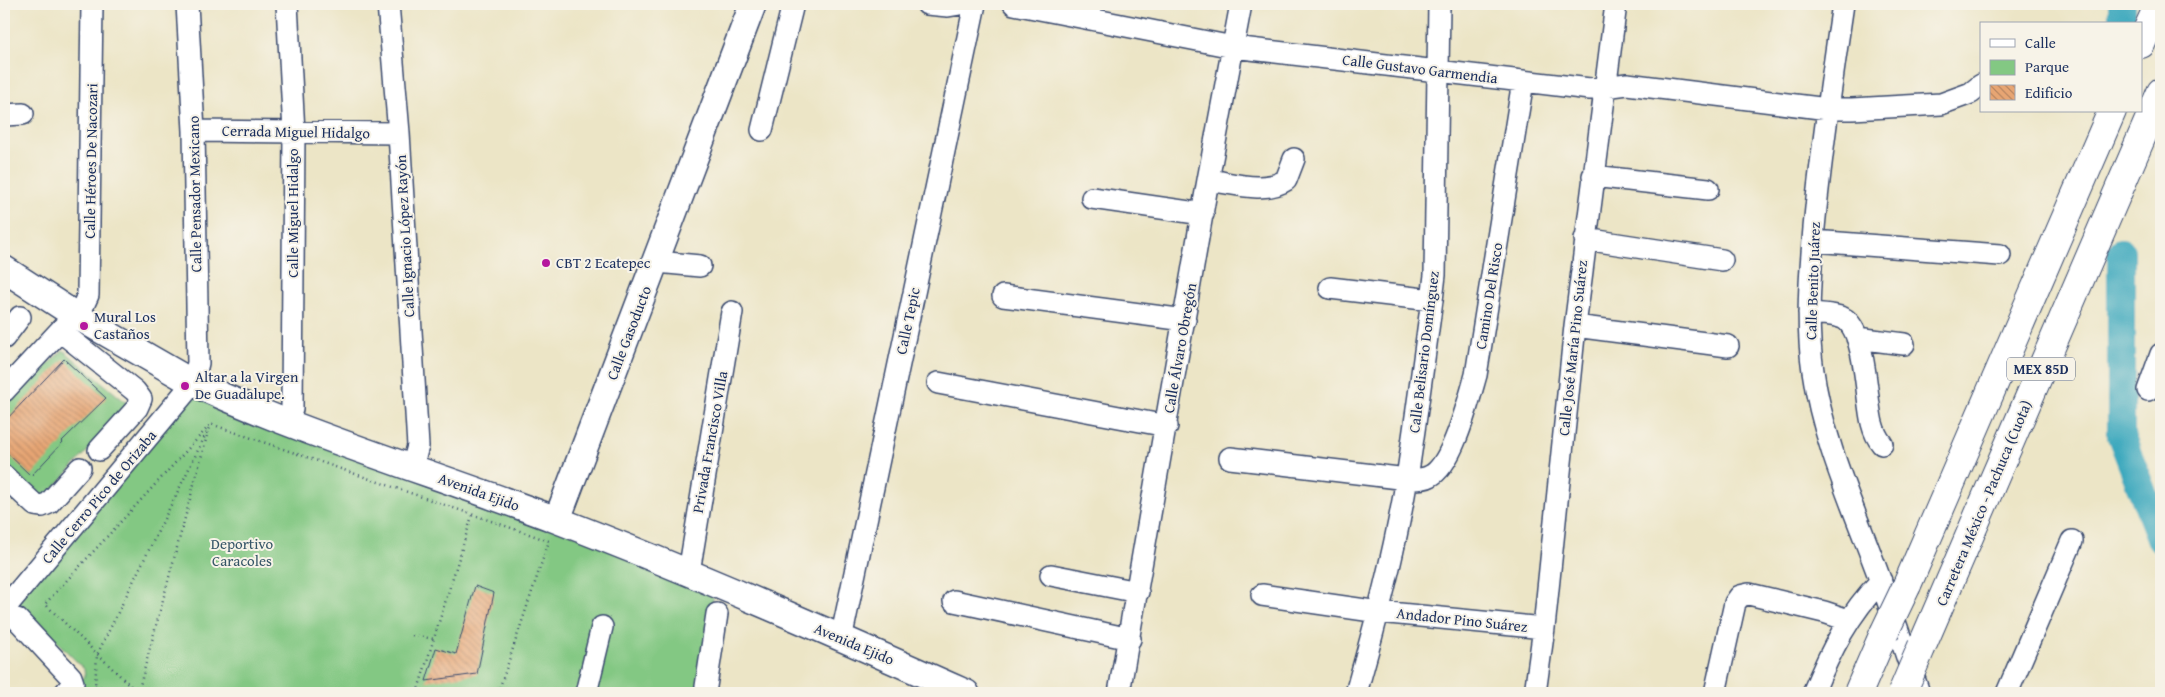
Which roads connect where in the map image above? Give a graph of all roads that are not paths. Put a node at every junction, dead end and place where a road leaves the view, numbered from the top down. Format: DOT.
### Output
graph roads {
  1 [pos="92,4"];
  2 [pos="187,4"];
  3 [pos="287,4"];
  4 [pos="388,4"];
  5 [pos="753,4"];
  6 [pos="792,4"];
  7 [pos="927,4"];
  8 [pos="960,4"];
  9 [pos="975,4"];
  10 [pos="1014,4"];
  11 [pos="1241,4"];
  12 [pos="1439,4"];
  13 [pos="1616,4"];
  14 [pos="1843,4"];
  15 [pos="2159,4"];
  16 [pos="2142,42"];
  17 [pos="1233,47"];
  18 [pos="1438,70"];
  19 [pos="1523,81"];
  20 [pos="1980,86"];
  21 [pos="1606,88"];
  22 [pos="2161,92"];
  23 [pos="1828,109"];
  24 [pos="2112,112"];
  25 [pos="762,130"];
  26 [pos="194,131"];
  27 [pos="294,132"];
  28 [pos="399,133"];
  29 [pos="1294,159"];
  30 [pos="1593,176"];
  31 [pos="1208,180"];
  32 [pos="1708,189"];
  33 [pos="1092,198"];
  34 [pos="1203,214"];
  35 [pos="1585,239"];
  36 [pos="1813,242"];
  37 [pos="2000,255"];
  38 [pos="1722,260"];
  39 [pos="657,262"];
  40 [pos="700,266"];
  41 [pos="6,275"];
  42 [pos="1330,288"];
  43 [pos="1003,296"];
  44 [pos="1432,300"];
  45 [pos="732,312"];
  46 [pos="1809,313"];
  47 [pos="20,317"];
  48 [pos="1185,320"];
  49 [pos="68,323"];
  50 [pos="1575,326"];
  51 [pos="4,338"];
  52 [pos="1857,338"];
  53 [pos="1904,344"];
  54 [pos="1728,346"];
  55 [pos="2161,354"];
  56 [pos="193,383"];
  57 [pos="938,383"];
  58 [pos="2148,390"];
  59 [pos="4,391"];
  60 [pos="287,422"];
  61 [pos="1167,426"];
  62 [pos="1882,444"];
  63 [pos="99,450"];
  64 [pos="1230,458"];
  65 [pos="80,468"];
  66 [pos="412,468"];
  67 [pos="4,476"];
  68 [pos="1407,479"];
  69 [pos="557,520"];
  70 [pos="2072,541"];
  71 [pos="688,572"];
  72 [pos="1051,575"];
  73 [pos="1894,583"];
  74 [pos="1138,592"];
  75 [pos="1262,595"];
  76 [pos="954,601"];
  77 [pos="9,604"];
  78 [pos="1379,612"];
  79 [pos="717,614"];
  80 [pos="1848,620"];
  81 [pos="602,627"];
  82 [pos="1544,628"];
  83 [pos="841,639"];
  84 [pos="1130,639"];
  85 [pos="76,689"];
  86 [pos="586,693"];
  87 [pos="704,693"];
  88 [pos="966,693"];
  89 [pos="1119,693"];
  90 [pos="1356,693"];
  91 [pos="1535,693"];
  92 [pos="1715,693"];
  93 [pos="1813,693"];
  94 [pos="1858,693"];
  95 [pos="1902,693"];
  96 [pos="1919,693"];
  97 [pos="2007,693"];
  1 -- 49 [label="street, Calle Héroes De Nacozari"];
  2 -- 26 [label="street, Calle Pensador Mexicano"];
  3 -- 27 [label="street, Calle Miguel Hidalgo"];
  4 -- 28 [label="street, Calle Ignacio López Rayón"];
  5 -- 39 [label="main road, Calle Gasoducto"];
  6 -- 25 [label="street"];
  7 -- 8 [label="street"];
  9 -- 83 [label="street, Calle Tepic"];
  10 -- 17 [label="street, Calle Gustavo Garmendia"];
  11 -- 17 [label="street, Calle Álvaro Obregón"];
  12 -- 18 [label="street, Calle Belisario Domínguez"];
  13 -- 21 [label="street, Calle José María Pino Suárez"];
  14 -- 23 [label="street, Calle Benito Juárez"];
  15 -- 16 [label="highway"];
  17 -- 18 [label="street, Calle Gustavo Garmendia"];
  17 -- 31 [label="street, Calle Álvaro Obregón"];
  18 -- 19 [label="street, Calle Gustavo Garmendia"];
  18 -- 44 [label="street, Calle Belisario Domínguez"];
  19 -- 21 [label="street, Calle Gustavo Garmendia"];
  19 -- 68 [label="street, Camino Del Risco"];
  20 -- 23 [label="street, Calle Gustavo Garmendia"];
  21 -- 23 [label="street, Calle Gustavo Garmendia"];
  21 -- 30 [label="street, Calle José María Pino Suárez"];
  22 -- 95 [label="highway, Carretera México - Pachuca (Cuota) / MEX 85D, bridge"];
  23 -- 36 [label="street, Calle Benito Juárez"];
  24 -- 73 [label="highway, MEX 85D"];
  26 -- 27 [label="street, Cerrada Miguel Hidalgo"];
  26 -- 56 [label="street, Calle Pensador Mexicano"];
  27 -- 28 [label="street, Cerrada Miguel Hidalgo"];
  27 -- 60 [label="street, Calle Miguel Hidalgo"];
  28 -- 66 [label="street, Calle Ignacio López Rayón"];
  29 -- 31 [label="street"];
  30 -- 32 [label="street"];
  30 -- 35 [label="street, Calle José María Pino Suárez"];
  31 -- 34 [label="street, Calle Álvaro Obregón"];
  33 -- 34 [label="street"];
  34 -- 48 [label="street, Calle Álvaro Obregón"];
  35 -- 38 [label="street"];
  35 -- 50 [label="street, Calle José María Pino Suárez"];
  36 -- 37 [label="street"];
  36 -- 46 [label="street, Calle Benito Juárez"];
  39 -- 40 [label="street"];
  39 -- 69 [label="main road, Calle Gasoducto"];
  41 -- 49 [label="main road, Avenida Ejido"];
  42 -- 44 [label="street"];
  43 -- 48 [label="street"];
  44 -- 68 [label="street, Calle Belisario Domínguez"];
  45 -- 71 [label="street, Privada Francisco Villa"];
  46 -- 52 [label="street"];
  46 -- 73 [label="street, Calle Benito Juárez"];
  47 -- 51 [label="street"];
  48 -- 61 [label="street, Calle Álvaro Obregón"];
  49 -- 56 [label="main road, Avenida Ejido"];
  49 -- 59 [label="street, Calle Héroes De Nacozari"];
  49 -- 63 [label="street"];
  50 -- 54 [label="street"];
  50 -- 82 [label="street, Calle José María Pino Suárez"];
  52 -- 53 [label="street"];
  52 -- 62 [label="street"];
  55 -- 58 [label="street"];
  56 -- 60 [label="main road, Avenida Ejido"];
  56 -- 77 [label="street, Calle Cerro Pico de Orizaba"];
  57 -- 61 [label="street"];
  60 -- 66 [label="main road, Avenida Ejido"];
  61 -- 74 [label="street, Calle Álvaro Obregón"];
  64 -- 68 [label="street, Camino Del Risco"];
  65 -- 67 [label="street"];
  66 -- 69 [label="main road, Avenida Ejido"];
  68 -- 78 [label="street, Calle Belisario Domínguez"];
  69 -- 71 [label="main road, Avenida Ejido"];
  70 -- 97 [label="street"];
  71 -- 83 [label="main road, Avenida Ejido"];
  72 -- 74 [label="street"];
  73 -- 80 [label="street"];
  73 -- 94 [label="highway, MEX 85D, bridge"];
  73 -- 96 [label="street, Calle Benito Juárez"];
  74 -- 84 [label="street, Calle Álvaro Obregón"];
  75 -- 78 [label="street, Andador Pino Suárez"];
  76 -- 84 [label="street"];
  77 -- 85 [label="street"];
  78 -- 82 [label="street, Andador Pino Suárez"];
  78 -- 90 [label="street, Calle Belisario Domínguez"];
  79 -- 87 [label="street"];
  80 -- 92 [label="street"];
  80 -- 93 [label="street"];
  81 -- 86 [label="street"];
  82 -- 91 [label="street, Calle José María Pino Suárez"];
  83 -- 88 [label="main road, Avenida Ejido"];
  84 -- 89 [label="street, Calle Álvaro Obregón"];
}
